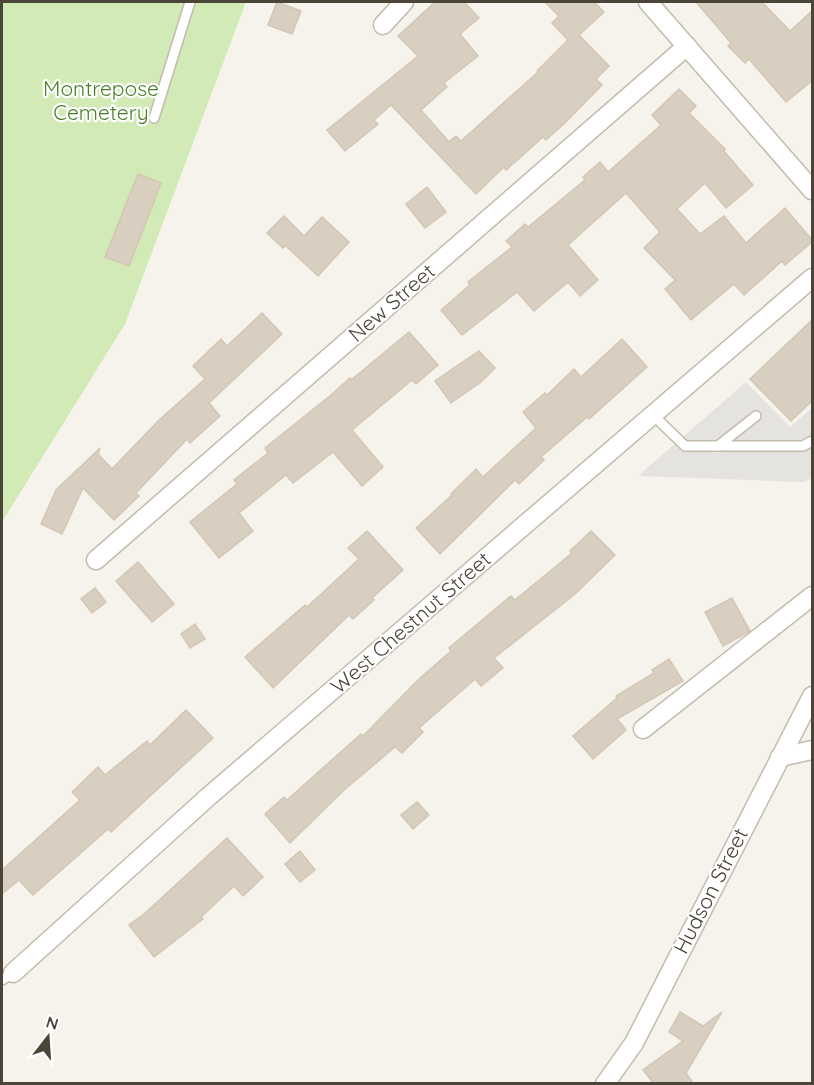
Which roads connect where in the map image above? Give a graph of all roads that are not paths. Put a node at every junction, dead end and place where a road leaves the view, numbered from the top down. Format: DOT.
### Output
graph roads {
  1 [pos="190,2"];
  2 [pos="404,2"];
  3 [pos="648,2"];
  4 [pos="384,25"];
  5 [pos="687,46"];
  6 [pos="154,118"];
  7 [pos="813,190"];
  8 [pos="813,278"];
  9 [pos="653,414"];
  10 [pos="756,417"];
  11 [pos="813,441"];
  12 [pos="718,446"];
  13 [pos="96,560"];
  14 [pos="813,596"];
  15 [pos="813,696"];
  16 [pos="643,729"];
  17 [pos="813,750"];
  18 [pos="780,757"];
  19 [pos="7,977"];
  20 [pos="605,1083"];
  1 -- 6 [label="lane"];
  2 -- 4 [label="street"];
  3 -- 5 [label="street"];
  5 -- 7 [label="street"];
  5 -- 13 [label="street, New Street"];
  8 -- 9 [label="street, West Chestnut Street"];
  9 -- 12 [label="lane"];
  9 -- 19 [label="street, West Chestnut Street"];
  10 -- 12 [label="lane"];
  11 -- 12 [label="lane"];
  14 -- 16 [label="street"];
  15 -- 18 [label="street, Hudson Street"];
  17 -- 18 [label="street"];
  18 -- 20 [label="street, Hudson Street"];
}
